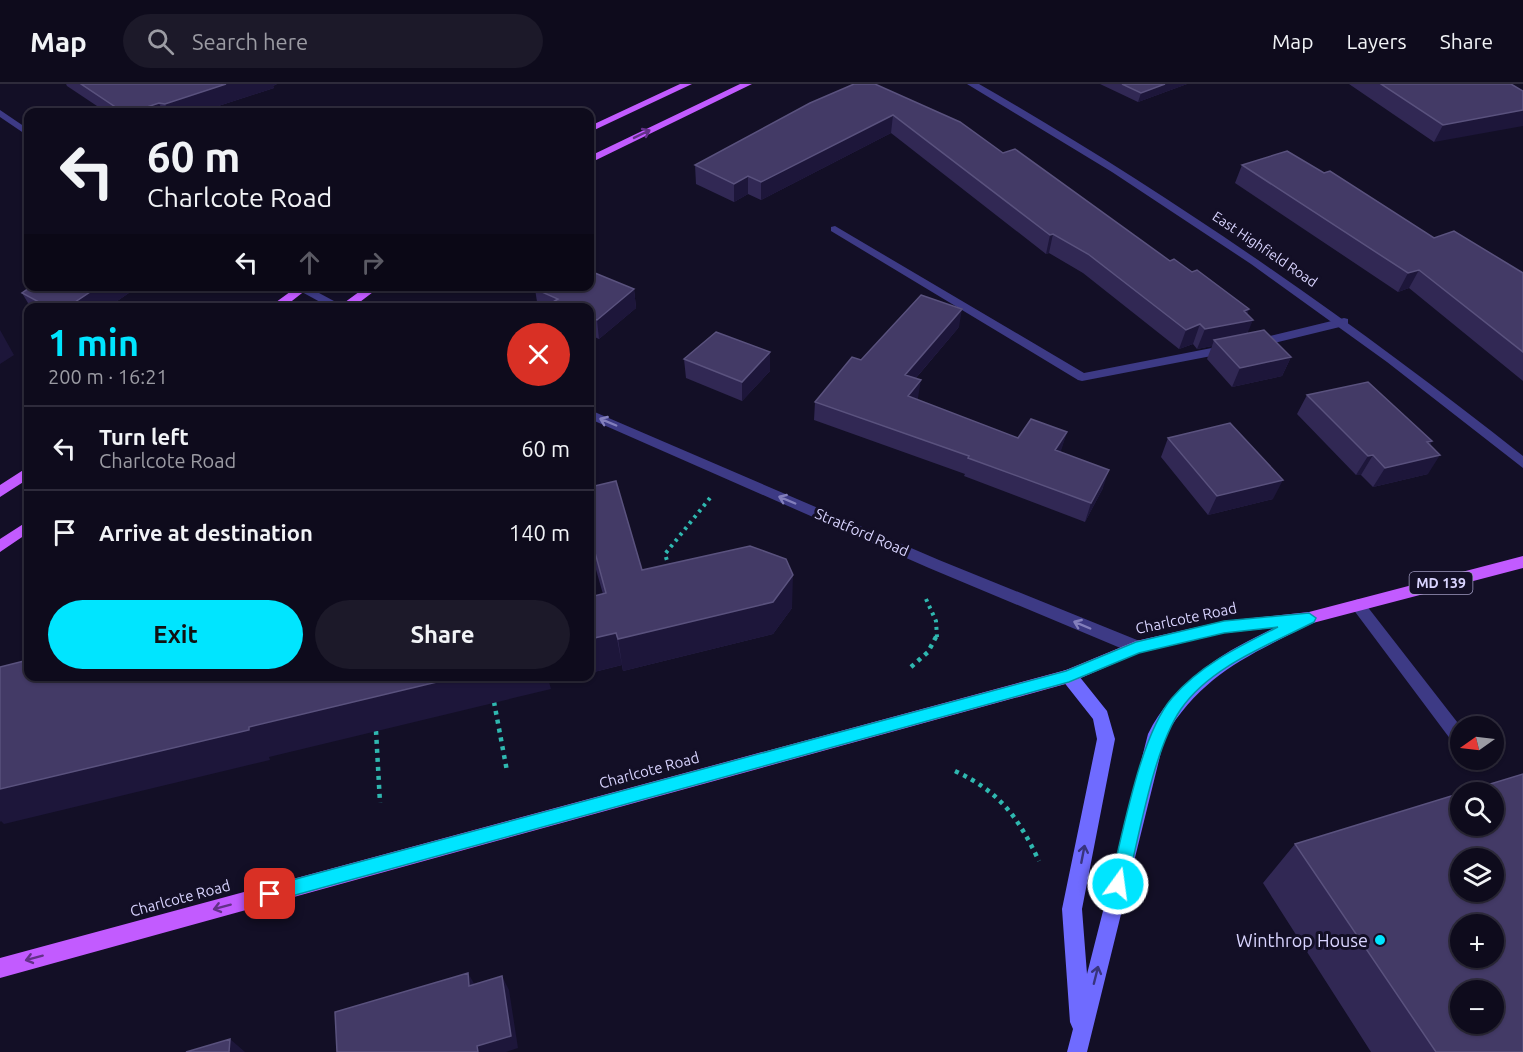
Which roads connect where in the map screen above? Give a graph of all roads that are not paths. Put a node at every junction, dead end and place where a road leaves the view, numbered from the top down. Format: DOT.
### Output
graph roads {
  1 [pos="687,84"];
  2 [pos="747,84"];
  3 [pos="972,84"];
  4 [pos="0,113"];
  5 [pos="594,127"];
  6 [pos="24,131"];
  7 [pos="594,158"];
  8 [pos="835,229"];
  9 [pos="296,291"];
  10 [pos="309,291"];
  11 [pos="368,291"];
  12 [pos="280,303"];
  13 [pos="332,303"];
  14 [pos="350,303"];
  15 [pos="1344,322"];
  16 [pos="594,416"];
  17 [pos="1523,462"];
  18 [pos="24,475"];
  19 [pos="0,492"];
  20 [pos="24,529"];
  21 [pos="0,547"];
  22 [pos="1523,562"];
  23 [pos="1358,605"];
  24 [pos="1309,618"];
  25 [pos="1136,647"];
  26 [pos="1069,676"];
  27 [pos="1450,727"];
  28 [pos="0,968"];
  29 [pos="1079,1045"];
  1 -- 5 [label="main road"];
  7 -- 2 [label="main road, one-way"];
  3 -- 15 [label="street, East Highfield Road"];
  4 -- 6 [label="street"];
  8 -- 15 [label="street"];
  9 -- 12 [label="main road"];
  10 -- 13 [label="street"];
  11 -- 14 [label="main road"];
  15 -- 17 [label="street, East Highfield Road"];
  25 -- 16 [label="street, Stratford Road, one-way"];
  18 -- 19 [label="main road"];
  20 -- 21 [label="main road"];
  22 -- 23 [label="main road, MD 139"];
  23 -- 24 [label="main road, MD 139"];
  23 -- 27 [label="street"];
  24 -- 25 [label="main road, Charlcote Road / MD 139"];
  29 -- 24 [label="main road, MD 139, one-way"];
  25 -- 26 [label="main road, Charlcote Road / MD 139"];
  26 -- 28 [label="main road, Charlcote Road / MD 139, one-way"];
  29 -- 26 [label="main road, one-way"];
}
